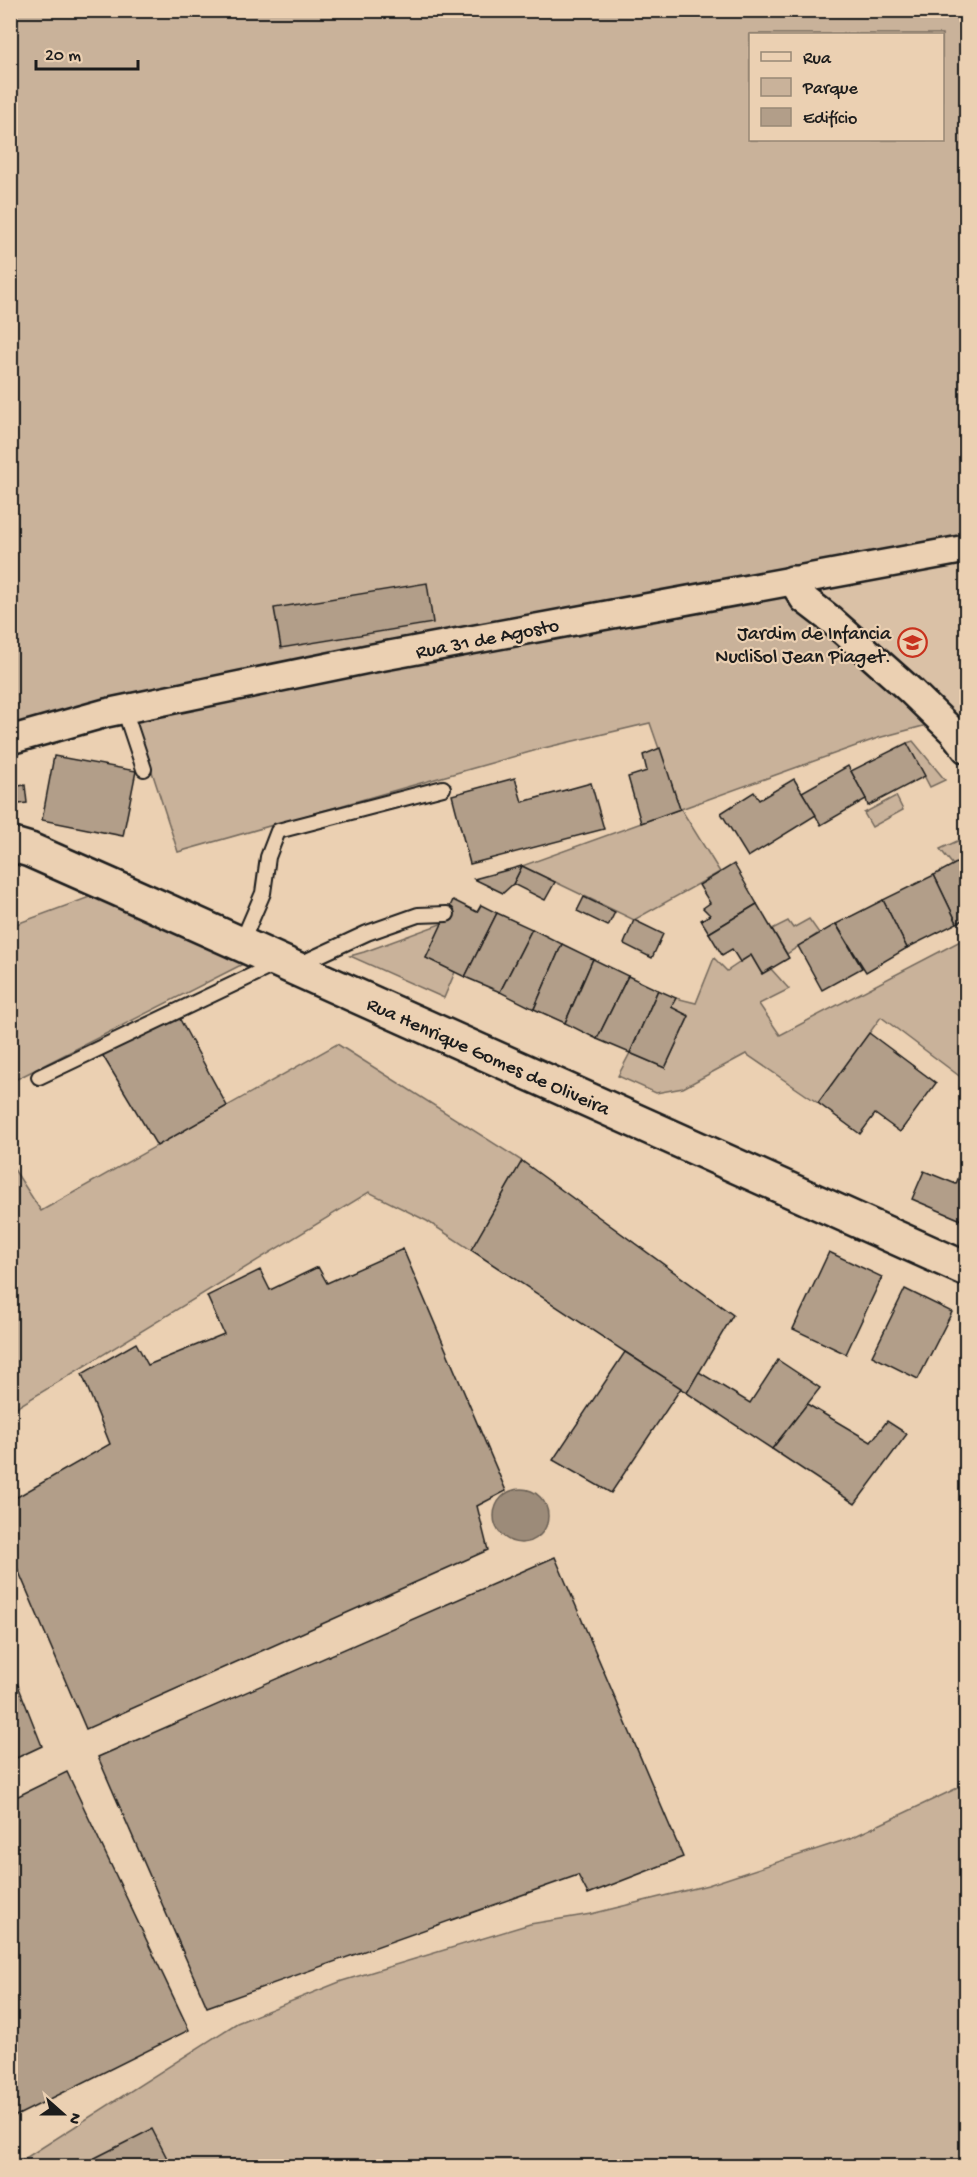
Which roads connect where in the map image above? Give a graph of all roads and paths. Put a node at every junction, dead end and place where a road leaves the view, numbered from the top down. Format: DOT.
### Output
graph roads {
  1 [pos="966,549"];
  2 [pos="792,580"];
  3 [pos="123,709"];
  4 [pos="10,740"];
  5 [pos="966,749"];
  6 [pos="144,769"];
  7 [pos="443,789"];
  8 [pos="10,844"];
  9 [pos="447,914"];
  10 [pos="241,944"];
  11 [pos="287,965"];
  12 [pos="39,1077"];
  13 [pos="966,1269"];
  1 -- 2 [label="street, Rua 31 de Agosto"];
  2 -- 3 [label="street, Rua 31 de Agosto"];
  2 -- 5 [label="street"];
  3 -- 4 [label="street, Rua 31 de Agosto"];
  3 -- 6 [label="lane"];
  7 -- 10 [label="lane"];
  8 -- 10 [label="street, Rua Henrique Gomes de Oliveira"];
  9 -- 11 [label="lane"];
  10 -- 11 [label="street, Rua Henrique Gomes de Oliveira"];
  11 -- 12 [label="lane"];
  11 -- 13 [label="street, Rua Henrique Gomes de Oliveira"];
}
